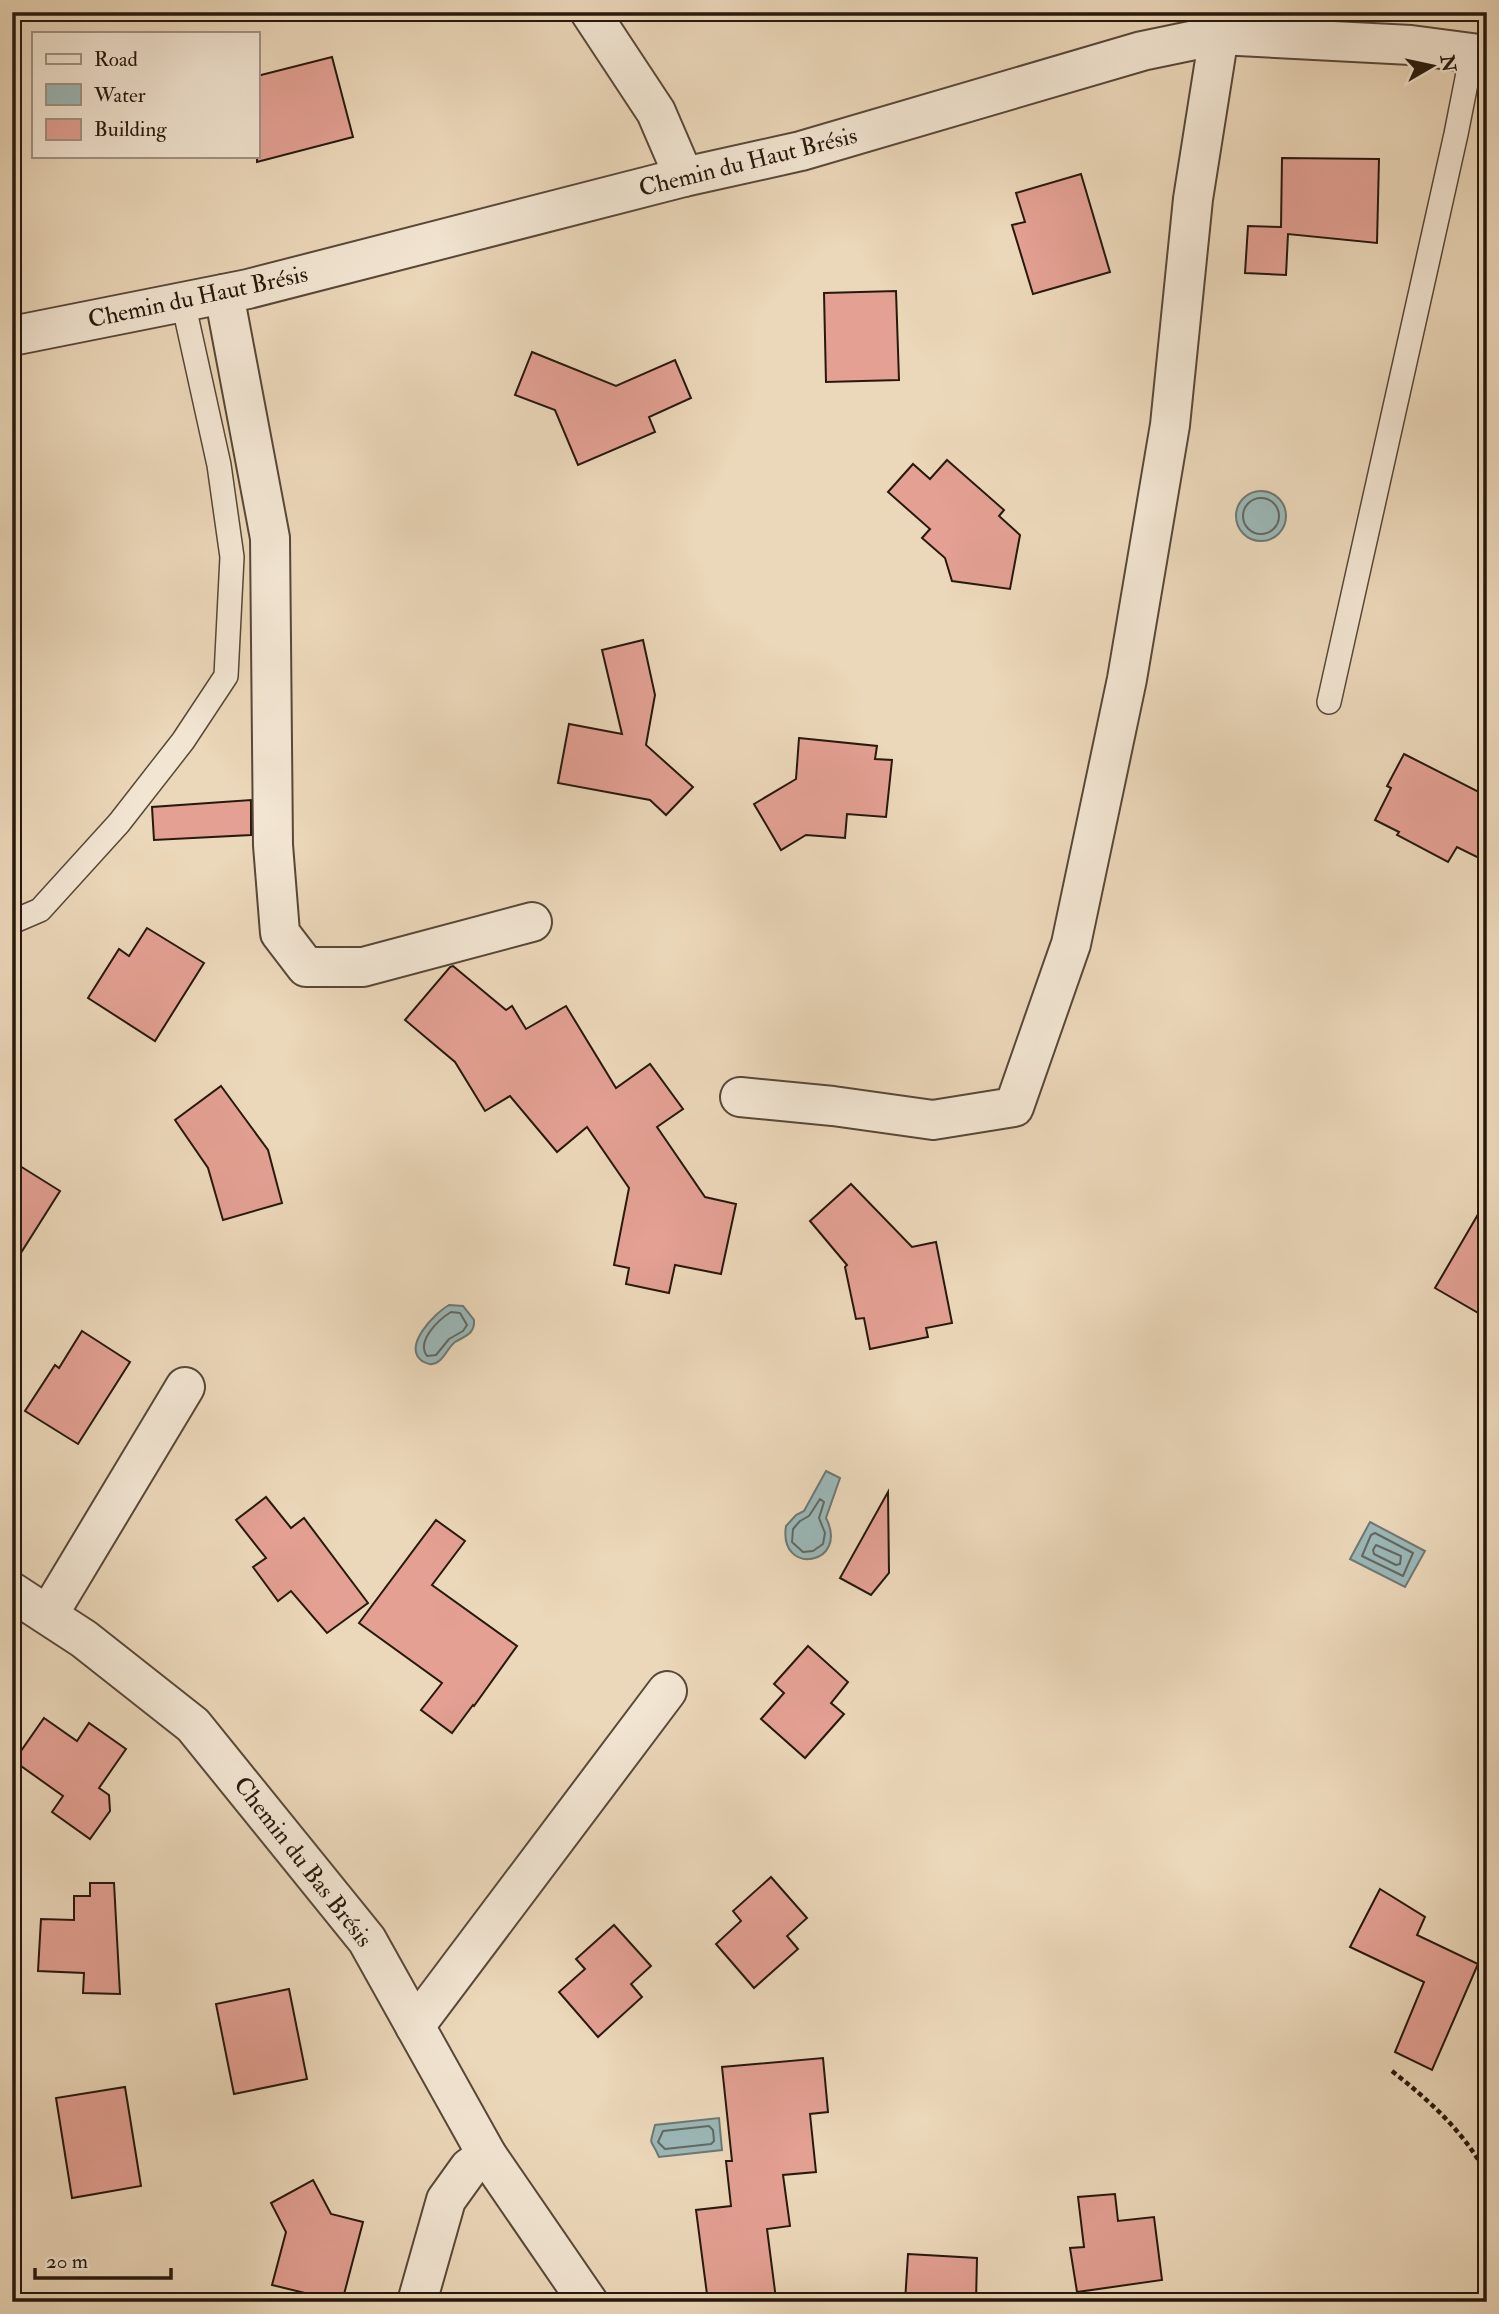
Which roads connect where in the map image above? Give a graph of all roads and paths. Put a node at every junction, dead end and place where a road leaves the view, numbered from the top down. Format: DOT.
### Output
graph roads {
  1 [pos="590,12"];
  2 [pos="1219,35"];
  3 [pos="1479,54"];
  4 [pos="684,177"];
  5 [pos="225,294"];
  6 [pos="183,302"];
  7 [pos="12,336"];
  8 [pos="1329,702"];
  9 [pos="12,922"];
  10 [pos="532,922"];
  11 [pos="740,1097"];
  12 [pos="185,1387"];
  13 [pos="12,1592"];
  14 [pos="47,1615"];
  15 [pos="667,1691"];
  16 [pos="415,2026"];
  17 [pos="1392,2071"];
  18 [pos="487,2155"];
  19 [pos="1487,2174"];
  20 [pos="418,2302"];
  21 [pos="588,2302"];
  1 -- 4 [label="street"];
  2 -- 3 [label="street, Chemin du Haut Brésis"];
  2 -- 4 [label="street, Chemin du Haut Brésis"];
  2 -- 11 [label="street"];
  3 -- 8 [label="lane"];
  4 -- 5 [label="street, Chemin du Haut Brésis"];
  5 -- 6 [label="street, Chemin du Haut Brésis"];
  5 -- 10 [label="street"];
  6 -- 7 [label="street, Chemin du Haut Brésis"];
  6 -- 9 [label="lane"];
  12 -- 14 [label="street"];
  13 -- 14 [label="street, Chemin du Bas Brésis"];
  14 -- 16 [label="street, Chemin du Bas Brésis"];
  15 -- 16 [label="street"];
  16 -- 18 [label="street, Chemin du Bas Brésis"];
  17 -- 19 [label="path"];
  18 -- 20 [label="street"];
  18 -- 21 [label="street, Chemin du Bas Brésis"];
}
